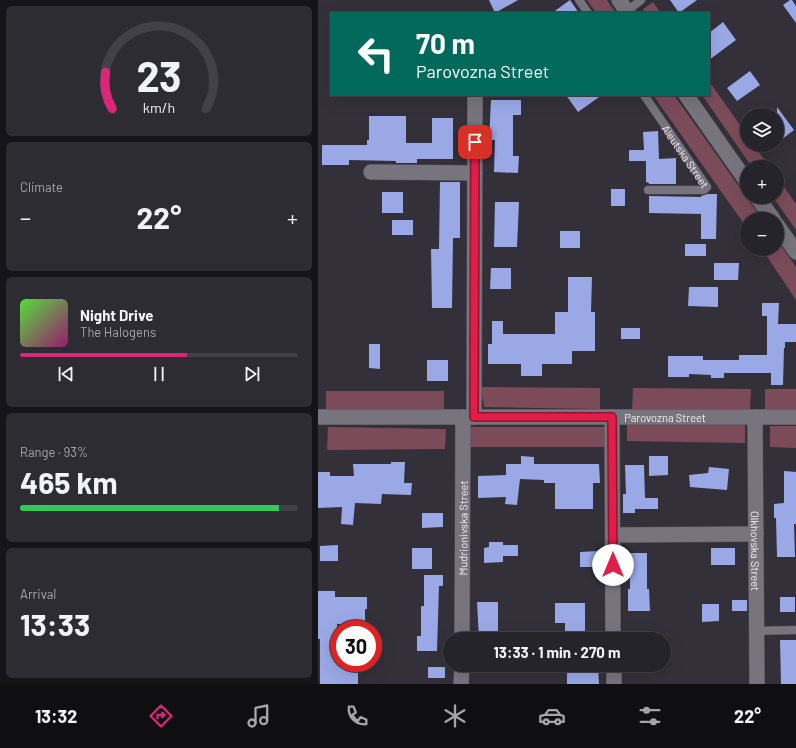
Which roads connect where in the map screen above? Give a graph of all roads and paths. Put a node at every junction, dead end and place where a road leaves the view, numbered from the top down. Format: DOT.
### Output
graph roads {
  1 [pos="579,0"];
  2 [pos="641,0"];
  3 [pos="624,8"];
  4 [pos="587,12"];
  5 [pos="475,96"];
  6 [pos="645,96"];
  7 [pos="687,96"];
  8 [pos="371,172"];
  9 [pos="740,172"];
  10 [pos="475,173"];
  11 [pos="648,190"];
  12 [pos="784,235"];
  13 [pos="796,252"];
  14 [pos="318,417"];
  15 [pos="469,417"];
  16 [pos="612,417"];
  17 [pos="755,417"];
  18 [pos="796,417"];
  19 [pos="756,534"];
  20 [pos="613,535"];
  21 [pos="796,630"];
  22 [pos="757,631"];
  23 [pos="462,632"];
  24 [pos="613,632"];
  25 [pos="462,672"];
  26 [pos="614,672"];
  27 [pos="461,684"];
  28 [pos="614,684"];
  29 [pos="757,684"];
  1 -- 4 [label="lane"];
  2 -- 3 [label="lane"];
  5 -- 10 [label="street"];
  6 -- 11 [label="lane, Aleutska Street"];
  7 -- 9 [label="street"];
  8 -- 10 [label="street"];
  10 -- 15 [label="street"];
  12 -- 13 [label="street"];
  14 -- 15 [label="street, Parovozna Street"];
  15 -- 16 [label="street, Parovozna Street"];
  15 -- 23 [label="street, Mudrionivska Street"];
  16 -- 17 [label="street, Parovozna Street"];
  16 -- 20 [label="street"];
  17 -- 18 [label="street, Parovozna Street"];
  17 -- 19 [label="street, Olkhovska Street"];
  19 -- 20 [label="street"];
  19 -- 22 [label="street, Olkhovska Street"];
  20 -- 24 [label="street"];
  21 -- 22 [label="lane"];
  22 -- 29 [label="street, Olkhovska Street"];
  25 -- 27 [label="street"];
  26 -- 28 [label="street"];
}
